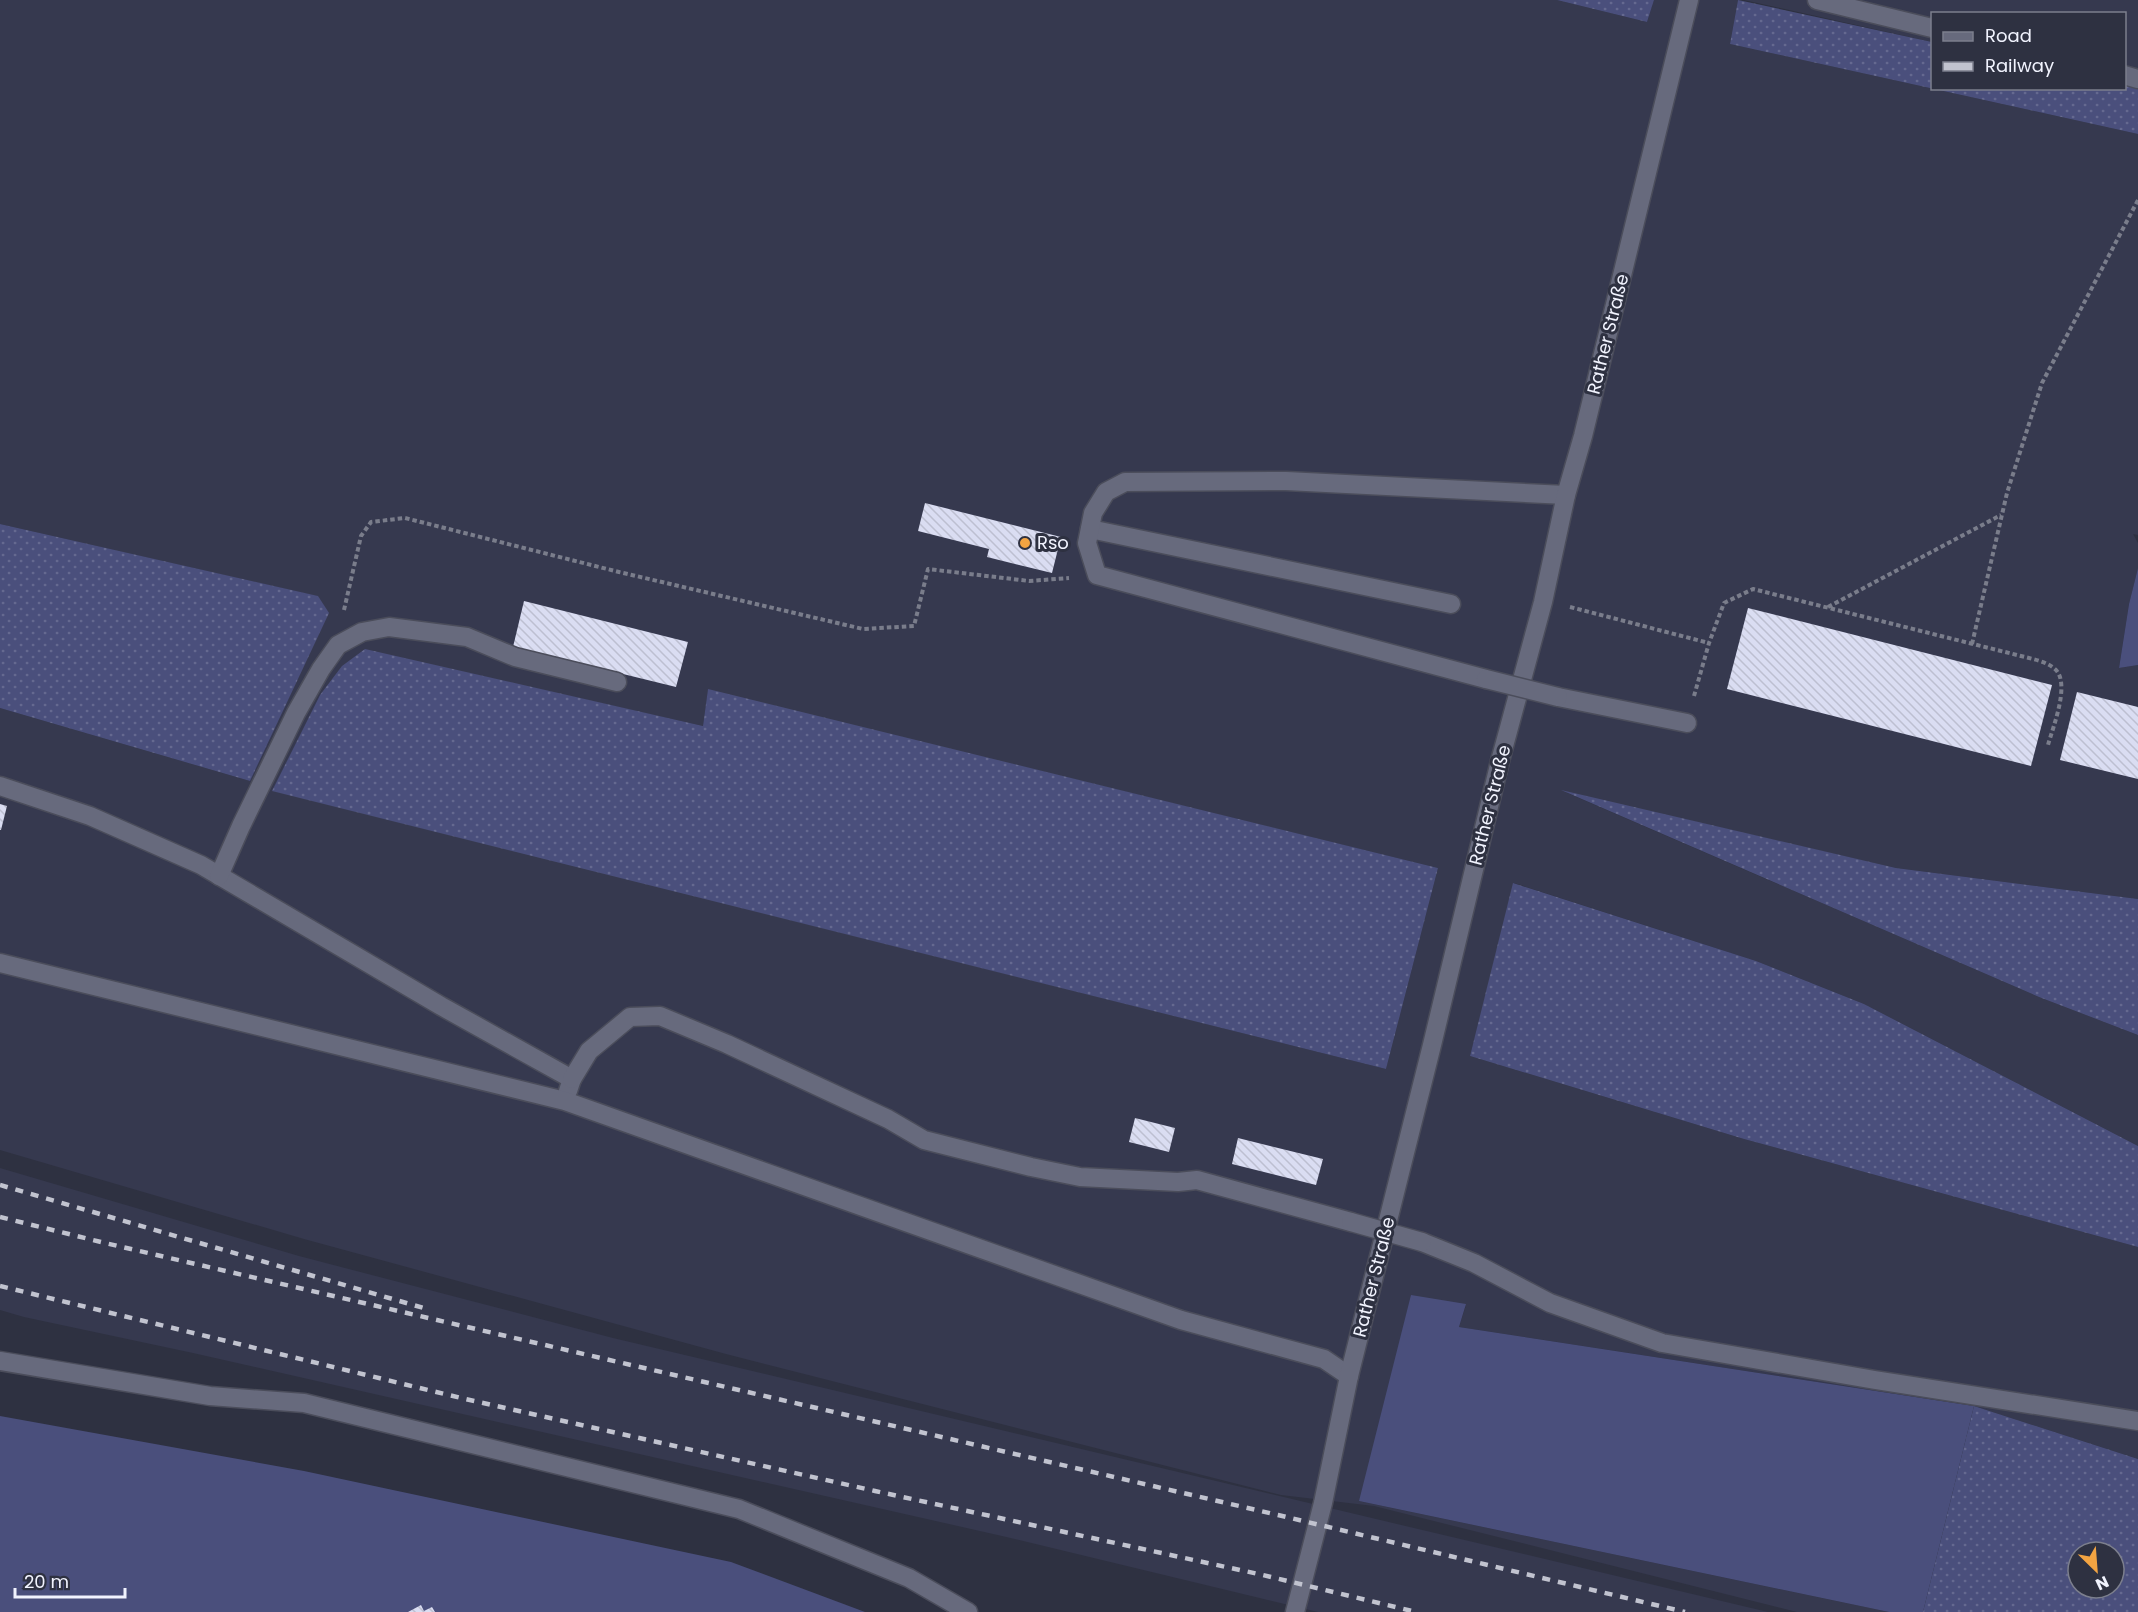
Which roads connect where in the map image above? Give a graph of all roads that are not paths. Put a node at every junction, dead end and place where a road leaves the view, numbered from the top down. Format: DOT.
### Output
graph roads {
  1 [pos="1689,0"];
  2 [pos="1817,0"];
  3 [pos="1931,28"];
  4 [pos="1566,495"];
  5 [pos="1090,529"];
  6 [pos="1451,604"];
  7 [pos="617,682"];
  8 [pos="1687,723"];
  9 [pos="0,786"];
  10 [pos="219,876"];
  11 [pos="0,963"];
  12 [pos="572,1079"];
  13 [pos="565,1101"];
  14 [pos="0,1361"];
  15 [pos="1349,1376"];
  16 [pos="2138,1421"];
  17 [pos="968,1612"];
  18 [pos="1295,1612"];
  1 -- 4 [label="street, Rather Straße"];
  2 -- 3 [label="street"];
  4 -- 5 [label="street"];
  4 -- 15 [label="street, Rather Straße"];
  5 -- 6 [label="street"];
  5 -- 8 [label="street, bridge"];
  7 -- 10 [label="street"];
  9 -- 10 [label="street"];
  10 -- 12 [label="street"];
  11 -- 13 [label="street"];
  12 -- 13 [label="street"];
  12 -- 16 [label="street, bridge"];
  13 -- 15 [label="street"];
  14 -- 17 [label="street"];
  15 -- 18 [label="street, Rather Straße"];
}
